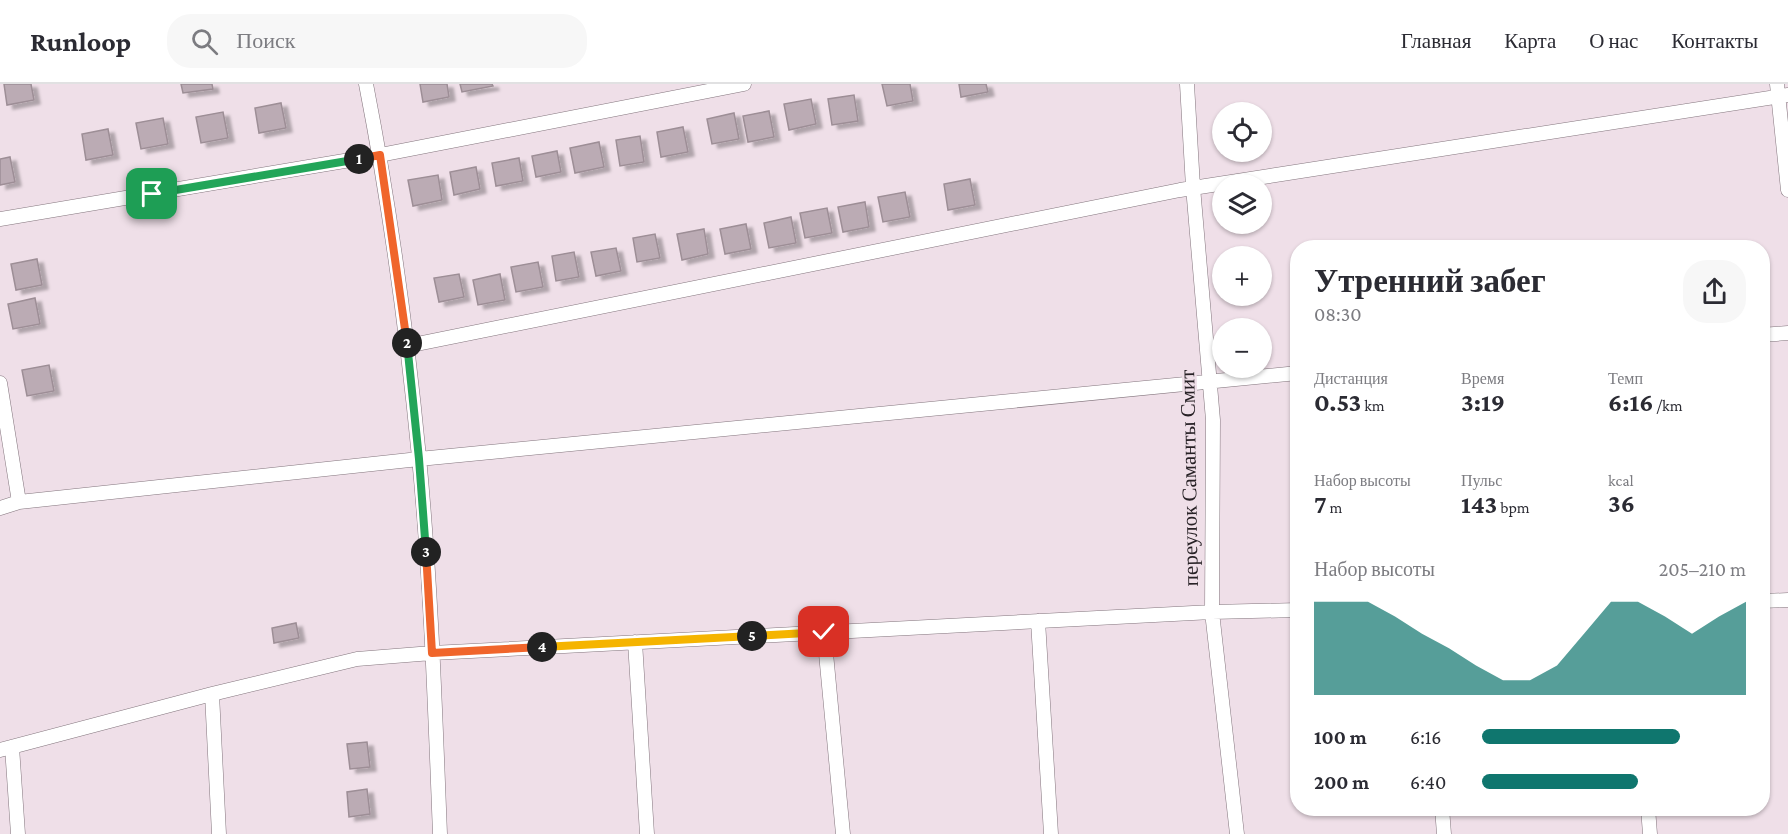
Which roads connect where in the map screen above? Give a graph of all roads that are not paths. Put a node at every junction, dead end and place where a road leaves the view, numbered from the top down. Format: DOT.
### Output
graph roads {
  1 [pos="366,84"];
  2 [pos="744,84"];
  3 [pos="1187,84"];
  4 [pos="1781,92"];
  5 [pos="380,155"];
  6 [pos="1193,187"];
  7 [pos="1788,190"];
  8 [pos="0,219"];
  9 [pos="1788,333"];
  10 [pos="1770,334"];
  11 [pos="407,346"];
  12 [pos="1290,374"];
  13 [pos="1209,381"];
  14 [pos="0,383"];
  15 [pos="419,459"];
  16 [pos="19,502"];
  17 [pos="0,508"];
  18 [pos="1770,600"];
  19 [pos="1788,600"];
  20 [pos="1290,610"];
  21 [pos="1212,612"];
  22 [pos="1038,621"];
  23 [pos="824,632"];
  24 [pos="635,642"];
  25 [pos="432,653"];
  26 [pos="212,694"];
  27 [pos="6,748"];
  28 [pos="1443,816"];
  29 [pos="1649,816"];
  30 [pos="18,834"];
  31 [pos="219,834"];
  32 [pos="440,834"];
  33 [pos="647,834"];
  34 [pos="843,834"];
  35 [pos="1051,834"];
  36 [pos="1237,834"];
  37 [pos="1444,834"];
  38 [pos="1650,834"];
  1 -- 5 [label="street"];
  2 -- 5 [label="street"];
  3 -- 6 [label="street, переулок Саманты Смит"];
  4 -- 6 [label="street"];
  4 -- 7 [label="street"];
  5 -- 8 [label="street"];
  5 -- 11 [label="street"];
  6 -- 11 [label="street"];
  6 -- 13 [label="street, переулок Саманты Смит"];
  9 -- 10 [label="street"];
  11 -- 15 [label="street"];
  12 -- 13 [label="street"];
  13 -- 15 [label="street"];
  13 -- 21 [label="street, переулок Саманты Смит"];
  14 -- 16 [label="street"];
  15 -- 16 [label="street"];
  15 -- 25 [label="street"];
  16 -- 17 [label="street"];
  18 -- 19 [label="street"];
  20 -- 21 [label="street"];
  21 -- 22 [label="street"];
  21 -- 36 [label="street, переулок Саманты Смит"];
  22 -- 23 [label="street"];
  22 -- 35 [label="street"];
  23 -- 24 [label="street"];
  23 -- 34 [label="street"];
  24 -- 25 [label="street"];
  24 -- 33 [label="street"];
  25 -- 26 [label="street"];
  25 -- 32 [label="street"];
  26 -- 27 [label="street"];
  26 -- 31 [label="street"];
  27 -- 30 [label="street"];
  28 -- 37 [label="street"];
  29 -- 38 [label="street"];
}
